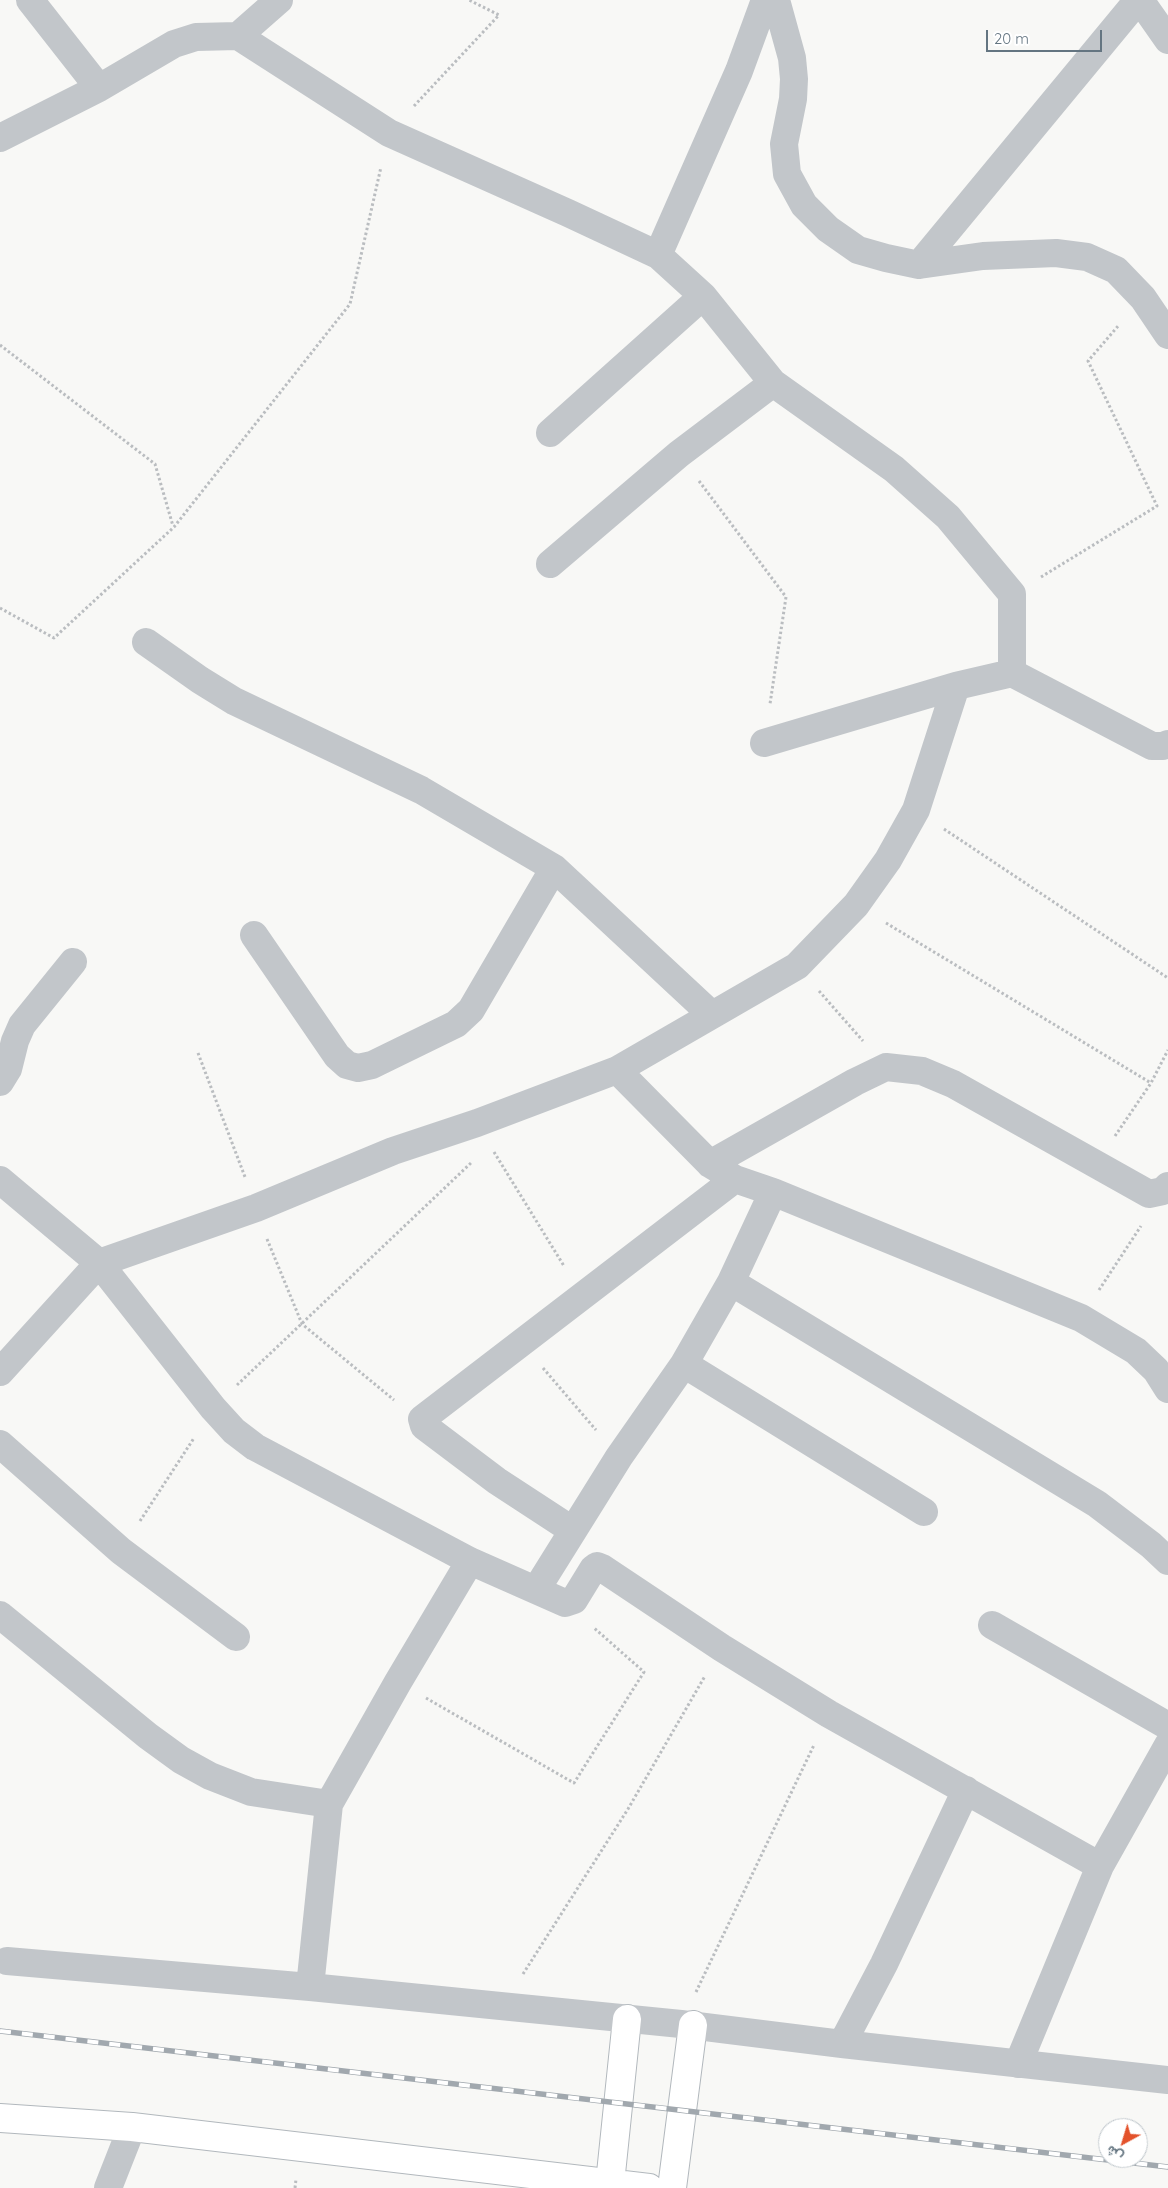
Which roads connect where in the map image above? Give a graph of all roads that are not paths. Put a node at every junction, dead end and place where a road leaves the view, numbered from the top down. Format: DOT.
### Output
graph roads {
  1 [pos="30,0"];
  2 [pos="279,0"];
  3 [pos="765,0"];
  4 [pos="776,0"];
  5 [pos="1139,0"];
  6 [pos="238,36"];
  7 [pos="1168,40"];
  8 [pos="99,88"];
  9 [pos="0,138"];
  10 [pos="658,255"];
  11 [pos="919,265"];
  12 [pos="703,296"];
  13 [pos="1168,335"];
  14 [pos="773,383"];
  15 [pos="550,433"];
  16 [pos="550,564"];
  17 [pos="146,642"];
  18 [pos="1012,673"];
  19 [pos="956,686"];
  20 [pos="764,743"];
  21 [pos="1168,744"];
  22 [pos="554,868"];
  23 [pos="254,935"];
  24 [pos="73,962"];
  25 [pos="712,1015"];
  26 [pos="617,1070"];
  27 [pos="0,1082"];
  28 [pos="710,1164"];
  29 [pos="735,1179"];
  30 [pos="0,1180"];
  31 [pos="1166,1189"];
  32 [pos="773,1192"];
  33 [pos="99,1263"];
  34 [pos="731,1282"];
  35 [pos="684,1364"];
  36 [pos="0,1372"];
  37 [pos="1168,1389"];
  38 [pos="0,1444"];
  39 [pos="924,1512"];
  40 [pos="572,1530"];
  41 [pos="470,1561"];
  42 [pos="1168,1561"];
  43 [pos="536,1590"];
  44 [pos="0,1615"];
  45 [pos="992,1625"];
  46 [pos="236,1638"];
  47 [pos="1168,1726"];
  48 [pos="1168,1745"];
  49 [pos="966,1790"];
  50 [pos="329,1804"];
  51 [pos="1100,1866"];
  52 [pos="2,1958"];
  53 [pos="310,1988"];
  54 [pos="627,2019"];
  55 [pos="686,2024"];
  56 [pos="842,2044"];
  57 [pos="1018,2064"];
  58 [pos="1168,2080"];
  59 [pos="0,2118"];
  60 [pos="132,2127"];
  61 [pos="610,2184"];
  62 [pos="108,2188"];
  63 [pos="649,2188"];
  64 [pos="672,2188"];
  1 -- 8 [label="street"];
  2 -- 6 [label="street"];
  3 -- 10 [label="street"];
  4 -- 11 [label="street"];
  5 -- 7 [label="street"];
  5 -- 11 [label="street"];
  6 -- 8 [label="street"];
  6 -- 10 [label="street"];
  8 -- 9 [label="street"];
  10 -- 12 [label="street"];
  11 -- 13 [label="street"];
  12 -- 14 [label="street"];
  12 -- 15 [label="street"];
  14 -- 16 [label="street"];
  14 -- 18 [label="street"];
  17 -- 22 [label="street"];
  18 -- 19 [label="street"];
  18 -- 21 [label="street"];
  19 -- 20 [label="street"];
  19 -- 25 [label="street"];
  22 -- 23 [label="street"];
  22 -- 25 [label="street"];
  24 -- 27 [label="street"];
  25 -- 26 [label="street"];
  26 -- 28 [label="street"];
  26 -- 33 [label="street"];
  28 -- 29 [label="street"];
  28 -- 31 [label="street"];
  29 -- 32 [label="street"];
  29 -- 40 [label="street"];
  30 -- 33 [label="street"];
  32 -- 34 [label="street"];
  32 -- 37 [label="street"];
  33 -- 36 [label="street"];
  33 -- 41 [label="street"];
  34 -- 35 [label="street"];
  34 -- 42 [label="street"];
  35 -- 39 [label="street"];
  35 -- 40 [label="street"];
  38 -- 46 [label="street"];
  40 -- 43 [label="street"];
  41 -- 43 [label="street"];
  41 -- 50 [label="street"];
  43 -- 49 [label="street"];
  44 -- 50 [label="street"];
  45 -- 47 [label="street"];
  48 -- 51 [label="street"];
  49 -- 51 [label="street"];
  49 -- 56 [label="street"];
  50 -- 53 [label="street"];
  51 -- 57 [label="street"];
  52 -- 53 [label="street"];
  53 -- 54 [label="street"];
  54 -- 55 [label="street"];
  54 -- 61 [label="street"];
  55 -- 56 [label="street"];
  55 -- 64 [label="street"];
  56 -- 57 [label="street"];
  57 -- 58 [label="street"];
  59 -- 60 [label="street"];
  60 -- 61 [label="street"];
  60 -- 62 [label="street"];
  61 -- 63 [label="street"];
}
